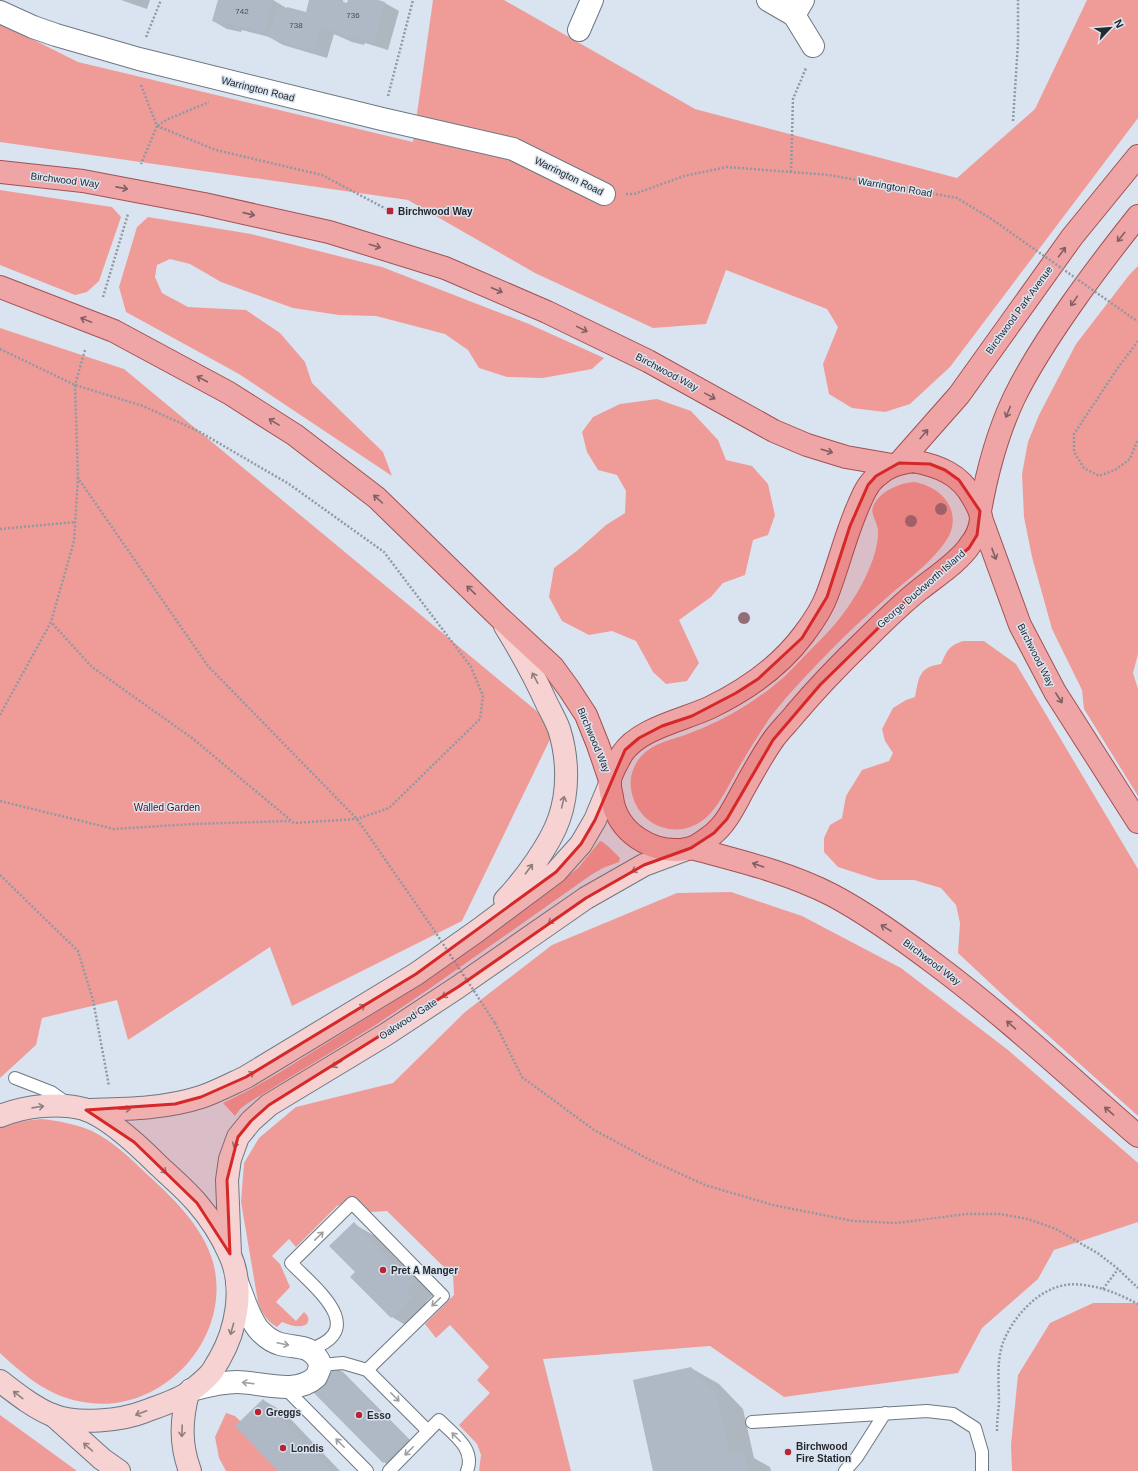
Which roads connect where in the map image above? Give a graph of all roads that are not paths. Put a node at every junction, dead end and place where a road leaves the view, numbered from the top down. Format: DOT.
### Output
graph roads {
  1 [pos="592,0"];
  2 [pos="768,0"];
  3 [pos="799,7"];
  4 [pos="0,12"];
  5 [pos="579,30"];
  6 [pos="813,46"];
  7 [pos="1138,156"];
  8 [pos="0,172"];
  9 [pos="604,194"];
  10 [pos="1138,216"];
  11 [pos="0,287"];
  12 [pos="895,464"];
  13 [pos="980,514"];
  14 [pos="499,617"];
  15 [pos="610,782"];
  16 [pos="1138,822"];
  17 [pos="689,848"];
  18 [pos="477,931"];
  19 [pos="15,1078"];
  20 [pos="79,1108"];
  21 [pos="0,1116"];
  22 [pos="1138,1136"];
  23 [pos="230,1254"];
  24 [pos="237,1282"];
  25 [pos="315,1357"];
  26 [pos="367,1370"];
  27 [pos="0,1381"];
  28 [pos="284,1387"];
  29 [pos="190,1391"];
  30 [pos="885,1413"];
  31 [pos="53,1416"];
  32 [pos="752,1422"];
  33 [pos="428,1431"];
  34 [pos="119,1471"];
  35 [pos="190,1471"];
  36 [pos="367,1471"];
  37 [pos="389,1471"];
  38 [pos="467,1471"];
  39 [pos="845,1471"];
  40 [pos="982,1471"];
  1 -- 5 [label="street"];
  2 -- 3 [label="street"];
  3 -- 6 [label="street"];
  4 -- 9 [label="street, Warrington Road"];
  12 -- 7 [label="main road, Birchwood Park Avenue, one-way"];
  8 -- 12 [label="main road, Birchwood Way, one-way"];
  10 -- 13 [label="main road, one-way"];
  14 -- 11 [label="main road, Birchwood Way, one-way"];
  12 -- 13 [label="main road"];
  12 -- 15 [label="main road"];
  13 -- 16 [label="main road, Birchwood Way, one-way"];
  13 -- 17 [label="main road, George Duckworth Island"];
  14 -- 15 [label="main road, Birchwood Way"];
  18 -- 14 [label="street, one-way"];
  15 -- 17 [label="main road"];
  15 -- 18 [label="street"];
  22 -- 17 [label="main road, Birchwood Way, one-way"];
  17 -- 23 [label="street, Oakwood Gate, one-way"];
  20 -- 18 [label="street, one-way"];
  19 -- 20 [label="lane"];
  21 -- 20 [label="street, one-way"];
  20 -- 23 [label="street, one-way"];
  23 -- 24 [label="street"];
  24 -- 25 [label="street, one-way"];
  24 -- 29 [label="street, one-way"];
  25 -- 26 [label="lane"];
  25 -- 26 [label="lane, one-way"];
  25 -- 28 [label="street"];
  26 -- 33 [label="lane, one-way"];
  31 -- 27 [label="street, one-way"];
  28 -- 29 [label="street, one-way"];
  36 -- 28 [label="lane, one-way"];
  29 -- 31 [label="street, one-way"];
  29 -- 35 [label="street, one-way"];
  30 -- 32 [label="lane"];
  30 -- 39 [label="lane"];
  30 -- 40 [label="lane"];
  34 -- 31 [label="street, one-way"];
  33 -- 37 [label="lane, one-way"];
  38 -- 33 [label="lane, one-way"];
}
